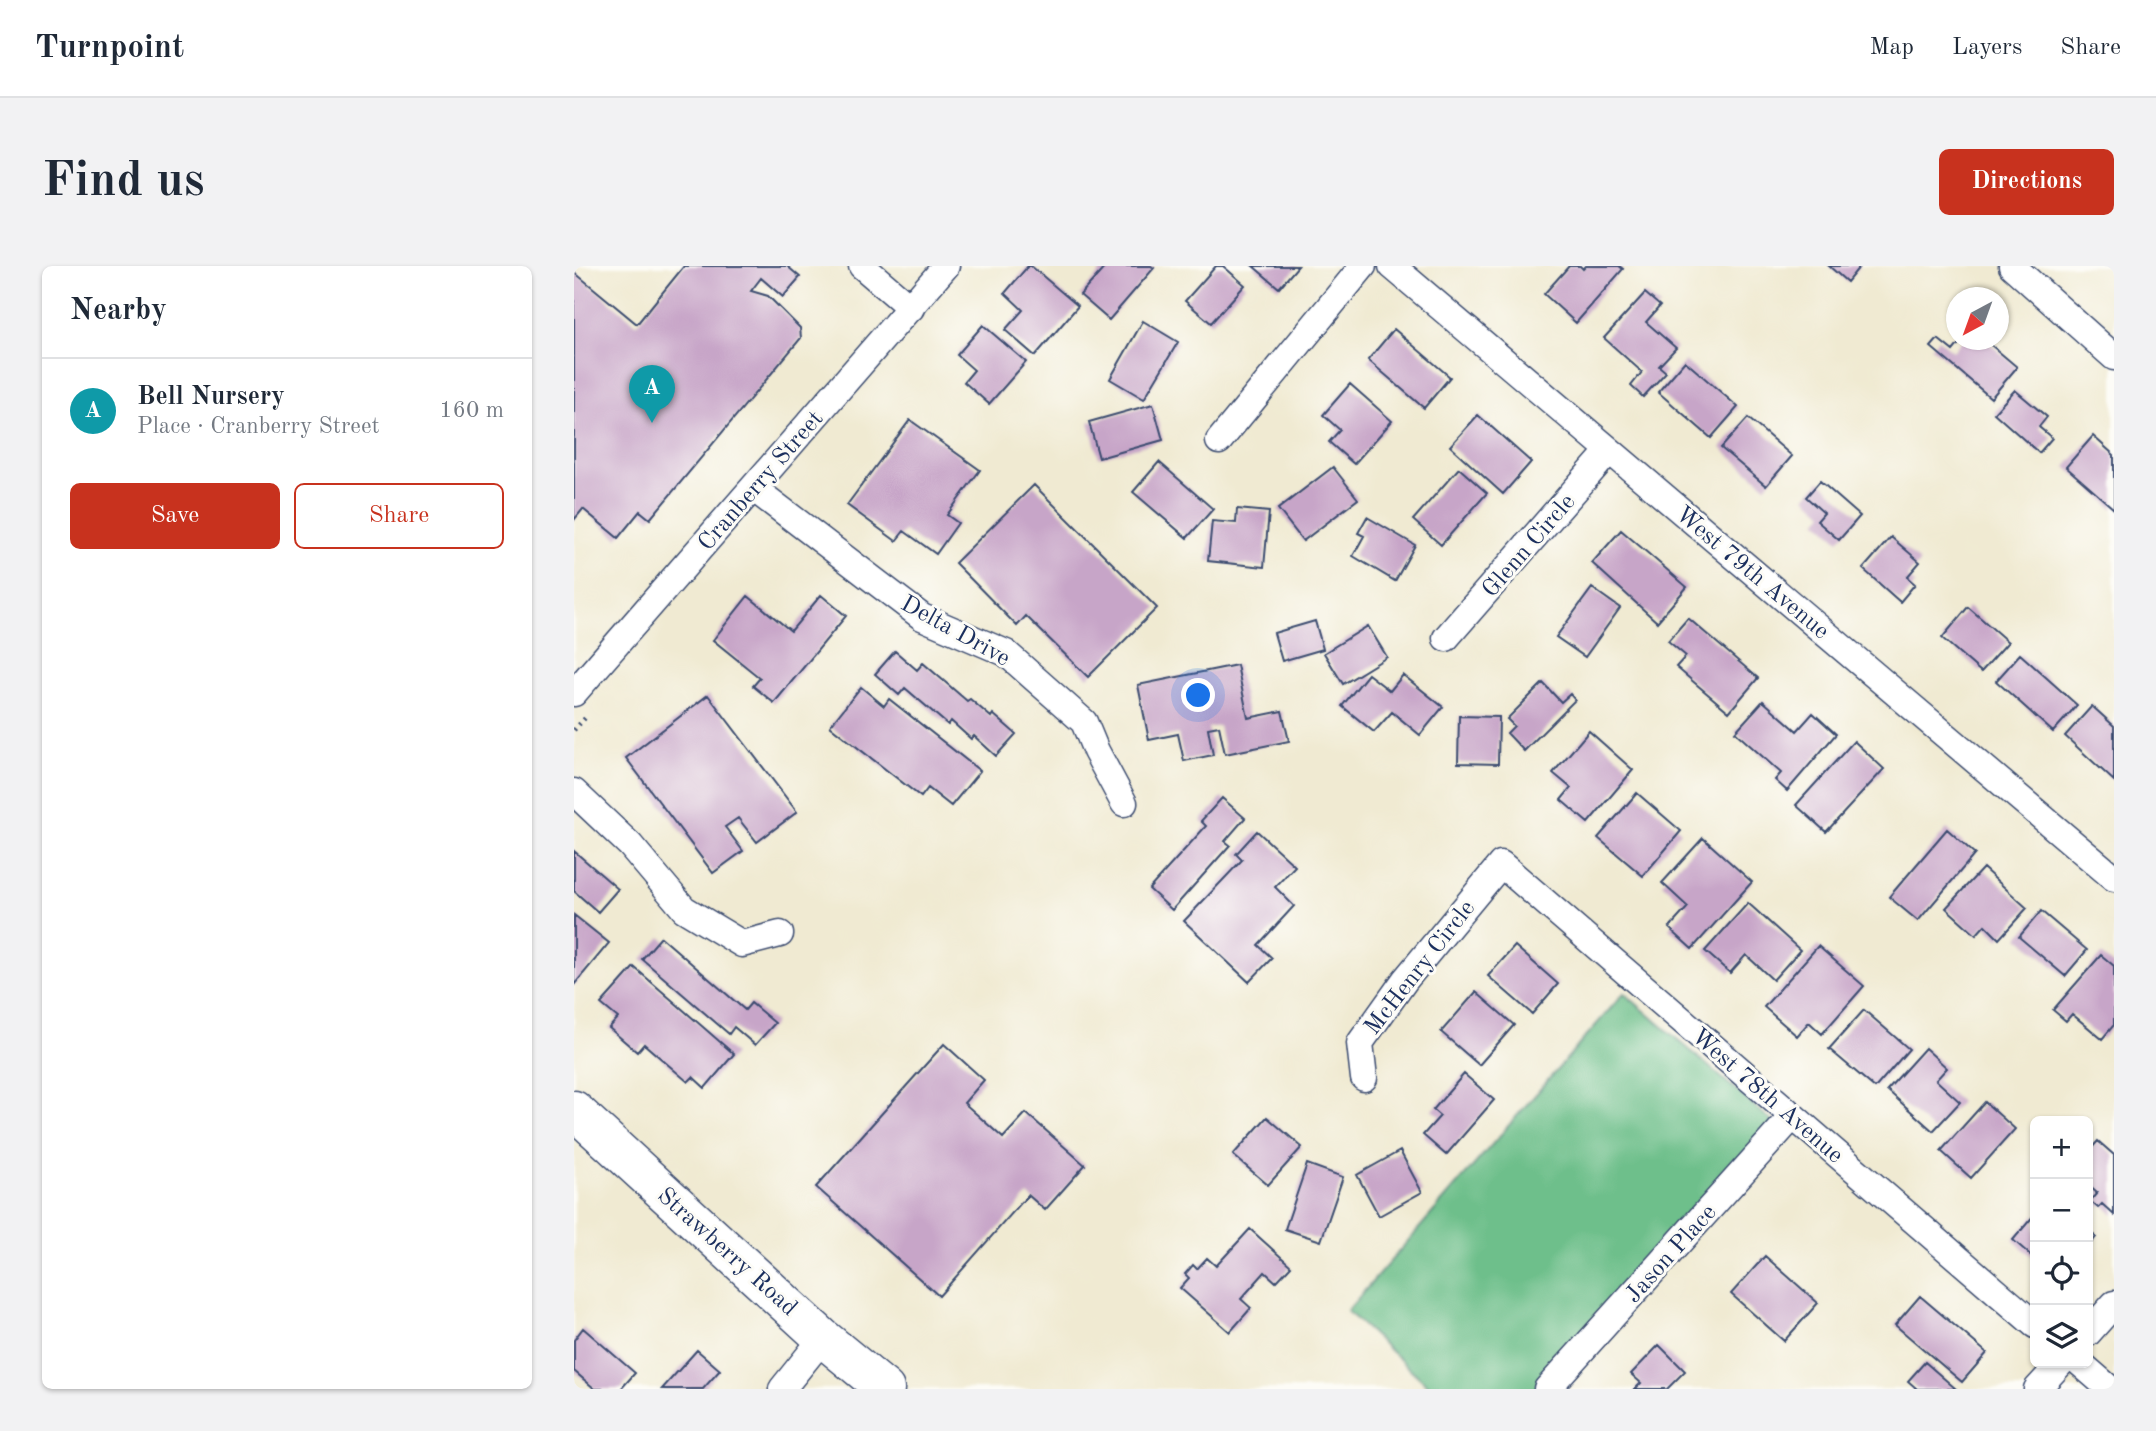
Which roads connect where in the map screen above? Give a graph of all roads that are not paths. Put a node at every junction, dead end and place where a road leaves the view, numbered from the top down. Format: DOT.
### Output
graph roads {
  1 [pos="862,266"];
  2 [pos="946,266"];
  3 [pos="1363,266"];
  4 [pos="1392,266"];
  5 [pos="2012,266"];
  6 [pos="911,308"];
  7 [pos="2114,357"];
  8 [pos="1219,441"];
  9 [pos="1609,451"];
  10 [pos="752,488"];
  11 [pos="1446,638"];
  12 [pos="574,693"];
  13 [pos="574,792"];
  14 [pos="1124,803"];
  15 [pos="1501,864"];
  16 [pos="2114,878"];
  17 [pos="780,934"];
  18 [pos="1364,1078"];
  19 [pos="574,1110"];
  20 [pos="1793,1116"];
  21 [pos="2114,1304"];
  22 [pos="2030,1321"];
  23 [pos="2093,1327"];
  24 [pos="823,1338"];
  25 [pos="2056,1368"];
  26 [pos="2086,1368"];
  27 [pos="782,1389"];
  28 [pos="886,1389"];
  29 [pos="1547,1389"];
  30 [pos="2037,1389"];
  31 [pos="2110,1389"];
  1 -- 6 [label="street"];
  2 -- 6 [label="street, Cranberry Street"];
  3 -- 8 [label="street"];
  4 -- 9 [label="street, West 79th Avenue"];
  5 -- 7 [label="street"];
  6 -- 10 [label="street, Cranberry Street"];
  9 -- 11 [label="street, Glenn Circle"];
  9 -- 16 [label="street, West 79th Avenue"];
  10 -- 12 [label="street, Cranberry Street"];
  10 -- 14 [label="street, Delta Drive"];
  13 -- 17 [label="street"];
  15 -- 18 [label="street, McHenry Circle"];
  15 -- 20 [label="street, West 78th Avenue"];
  19 -- 24 [label="street, Strawberry Road"];
  20 -- 22 [label="street, West 78th Avenue"];
  20 -- 29 [label="street, Jason Place"];
  21 -- 23 [label="street"];
  24 -- 27 [label="street"];
  24 -- 28 [label="street, Strawberry Road"];
  25 -- 30 [label="street"];
  26 -- 31 [label="street"];
}
